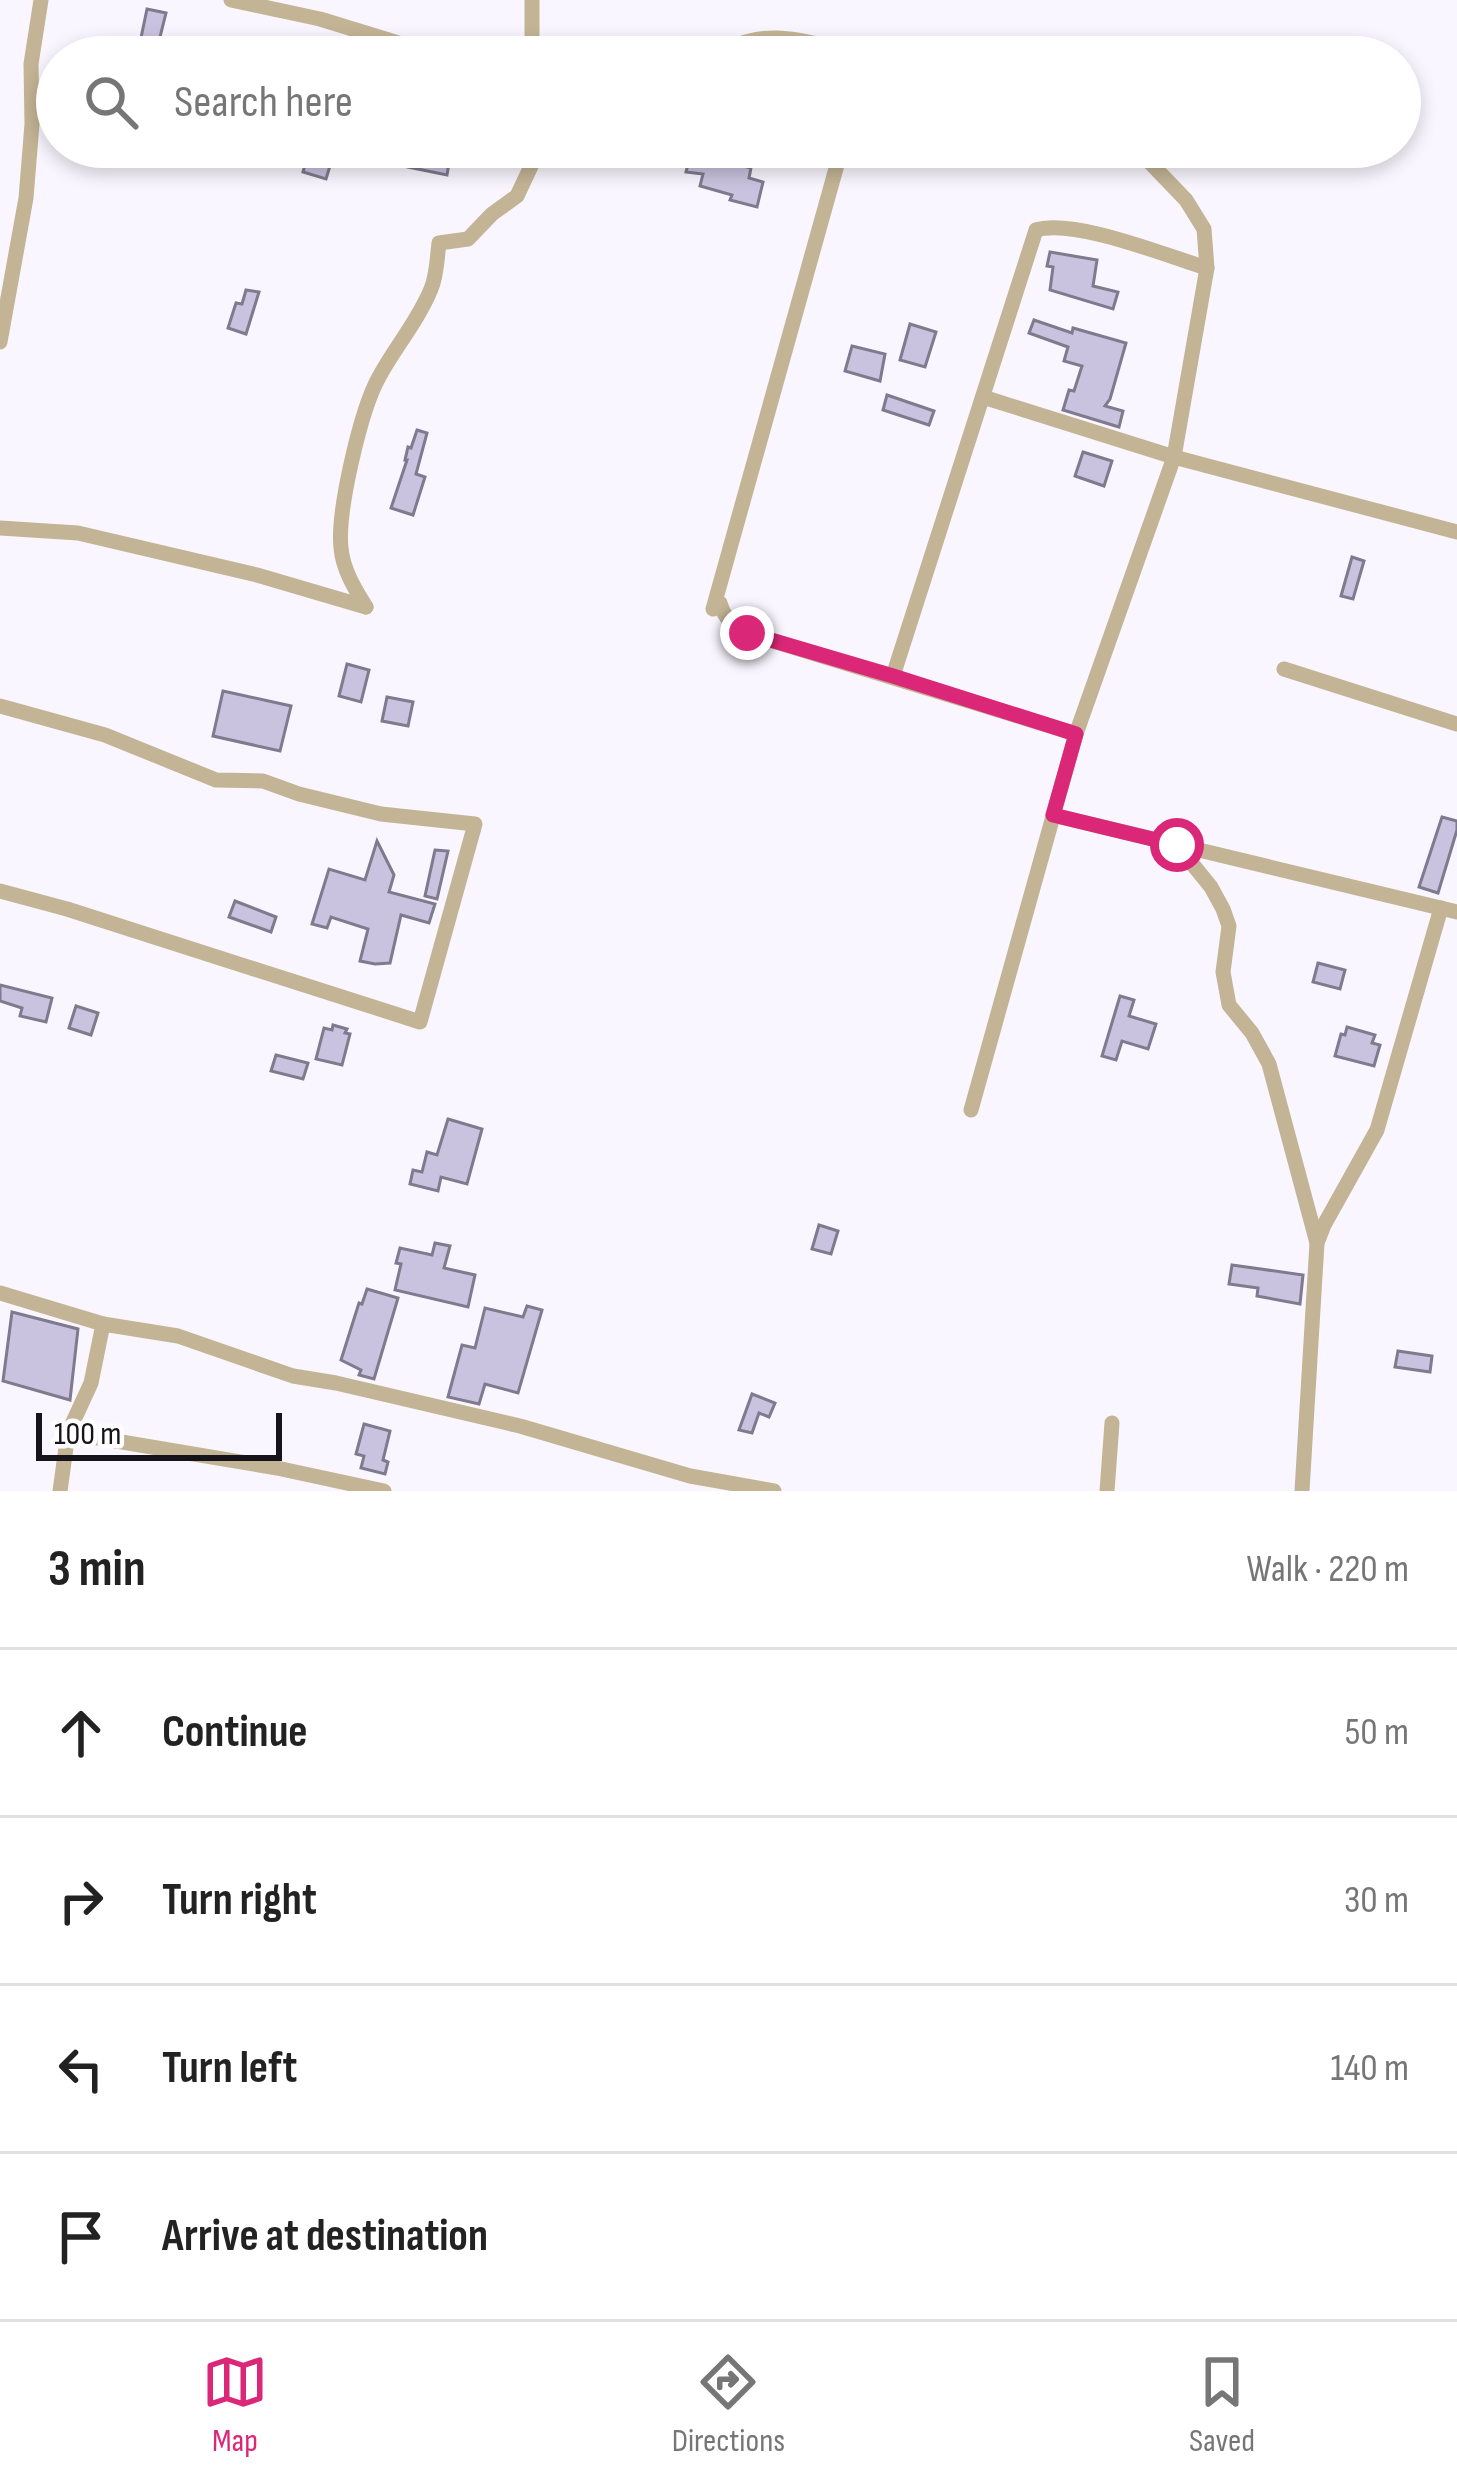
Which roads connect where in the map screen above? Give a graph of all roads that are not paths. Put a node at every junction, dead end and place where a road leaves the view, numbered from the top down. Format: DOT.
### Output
graph roads {
  1 [pos="40,0"];
  2 [pos="232,0"];
  3 [pos="532,0"];
  4 [pos="375,36"];
  5 [pos="532,36"];
  6 [pos="531,168"];
  7 [pos="836,168"];
  8 [pos="1155,168"];
  9 [pos="1208,268"];
  10 [pos="0,342"];
  11 [pos="983,397"];
  12 [pos="1174,457"];
  13 [pos="0,528"];
  14 [pos="1457,532"];
  15 [pos="1284,669"];
  16 [pos="893,676"];
  17 [pos="0,706"];
  18 [pos="1457,724"];
  19 [pos="1076,734"];
  20 [pos="1053,815"];
  21 [pos="1177,845"];
  22 [pos="0,891"];
  23 [pos="1449,910"];
  24 [pos="971,1110"];
  25 [pos="1317,1244"];
  26 [pos="0,1293"];
  27 [pos="103,1324"];
  28 [pos="1112,1423"];
  29 [pos="68,1433"];
  30 [pos="60,1491"];
  31 [pos="384,1491"];
  32 [pos="774,1491"];
  33 [pos="1107,1491"];
  34 [pos="1302,1491"];
  1 -- 10 [label="street"];
  2 -- 4 [label="street"];
  3 -- 5 [label="street"];
  6 -- 13 [label="street"];
  7 -- 16 [label="street"];
  8 -- 9 [label="street"];
  9 -- 11 [label="street"];
  9 -- 12 [label="street"];
  11 -- 12 [label="street"];
  11 -- 16 [label="street"];
  12 -- 14 [label="street"];
  12 -- 19 [label="street"];
  15 -- 18 [label="street"];
  16 -- 19 [label="street"];
  17 -- 22 [label="street"];
  19 -- 20 [label="street"];
  20 -- 21 [label="street"];
  20 -- 24 [label="street"];
  21 -- 23 [label="street"];
  21 -- 25 [label="street"];
  23 -- 25 [label="street"];
  25 -- 34 [label="street"];
  26 -- 27 [label="street"];
  27 -- 29 [label="street"];
  27 -- 32 [label="street"];
  28 -- 33 [label="street"];
  29 -- 30 [label="street"];
  29 -- 31 [label="street"];
}
